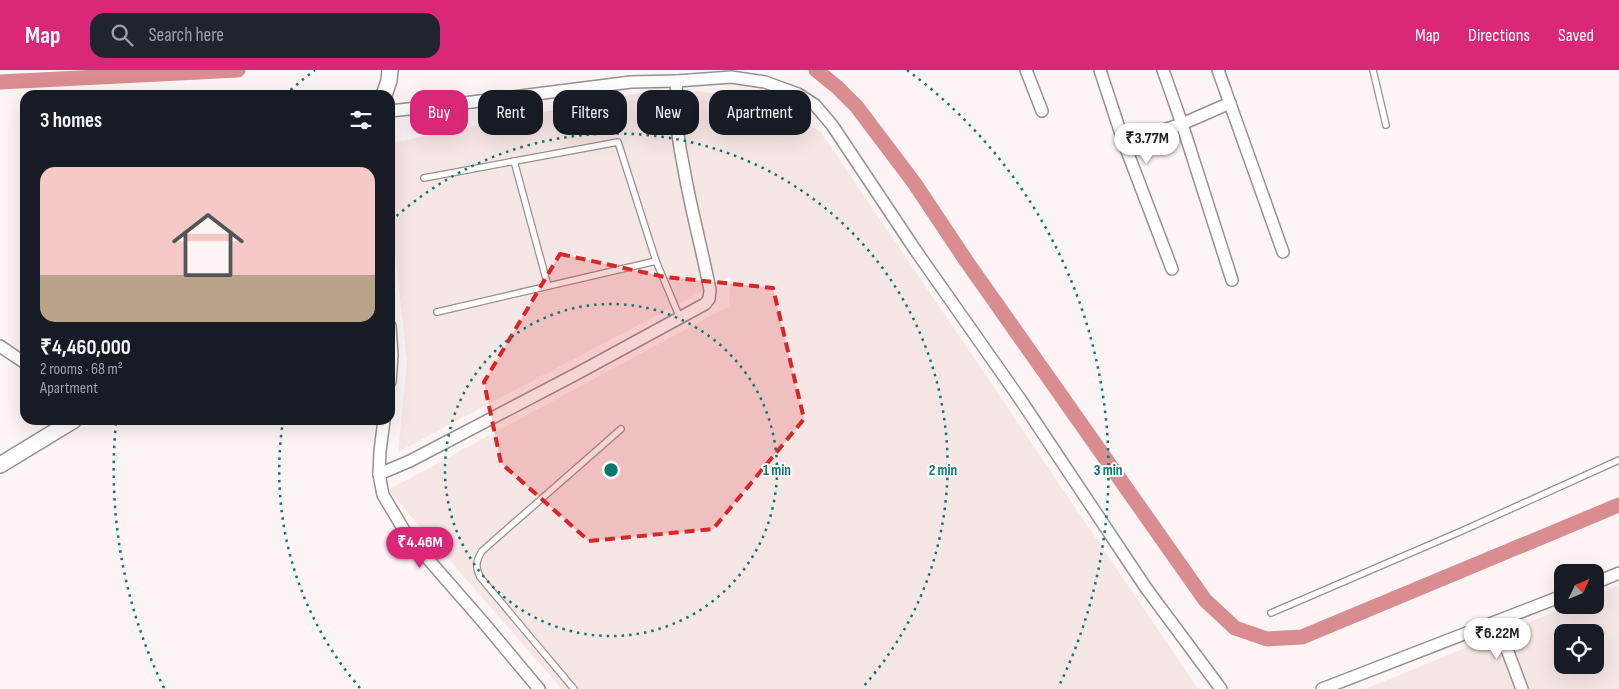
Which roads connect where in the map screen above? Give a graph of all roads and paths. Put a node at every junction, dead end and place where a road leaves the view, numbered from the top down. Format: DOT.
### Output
graph roads {
  1 [pos="390,70"];
  2 [pos="1026,70"];
  3 [pos="1100,70"];
  4 [pos="1163,70"];
  5 [pos="1218,70"];
  6 [pos="1373,70"];
  7 [pos="677,81"];
  8 [pos="386,90"];
  9 [pos="1230,103"];
  10 [pos="395,110"];
  11 [pos="1042,111"];
  12 [pos="1182,124"];
  13 [pos="1386,125"];
  14 [pos="1124,142"];
  15 [pos="514,161"];
  16 [pos="424,178"];
  17 [pos="1283,252"];
  18 [pos="656,261"];
  19 [pos="1172,268"];
  20 [pos="1232,280"];
  21 [pos="548,286"];
  22 [pos="437,312"];
  23 [pos="680,318"];
  24 [pos="0,346"];
  25 [pos="20,360"];
  26 [pos="66,425"];
  27 [pos="383,425"];
  28 [pos="621,429"];
  29 [pos="1619,460"];
  30 [pos="0,465"];
  31 [pos="379,474"];
  32 [pos="1619,574"];
  33 [pos="1604,580"];
  34 [pos="1554,599"];
  35 [pos="1271,613"];
  36 [pos="1497,623"];
  37 [pos="539,689"];
  38 [pos="574,689"];
  39 [pos="1221,689"];
  40 [pos="1322,689"];
  41 [pos="1522,689"];
  1 -- 8 [label="street"];
  2 -- 11 [label="street"];
  3 -- 14 [label="street"];
  4 -- 12 [label="street"];
  5 -- 9 [label="street"];
  6 -- 13 [label="lane"];
  7 -- 10 [label="street"];
  7 -- 23 [label="street"];
  7 -- 39 [label="street"];
  9 -- 12 [label="street"];
  9 -- 17 [label="street"];
  12 -- 14 [label="street"];
  12 -- 20 [label="street"];
  14 -- 19 [label="street"];
  15 -- 16 [label="lane"];
  15 -- 18 [label="lane"];
  15 -- 21 [label="lane"];
  18 -- 21 [label="lane"];
  18 -- 23 [label="lane"];
  21 -- 22 [label="lane"];
  23 -- 31 [label="street"];
  24 -- 25 [label="street"];
  26 -- 30 [label="street"];
  27 -- 31 [label="street"];
  28 -- 38 [label="lane"];
  29 -- 35 [label="lane"];
  31 -- 37 [label="street"];
  32 -- 33 [label="street"];
  34 -- 36 [label="street"];
  36 -- 40 [label="street"];
  36 -- 41 [label="street"];
}
